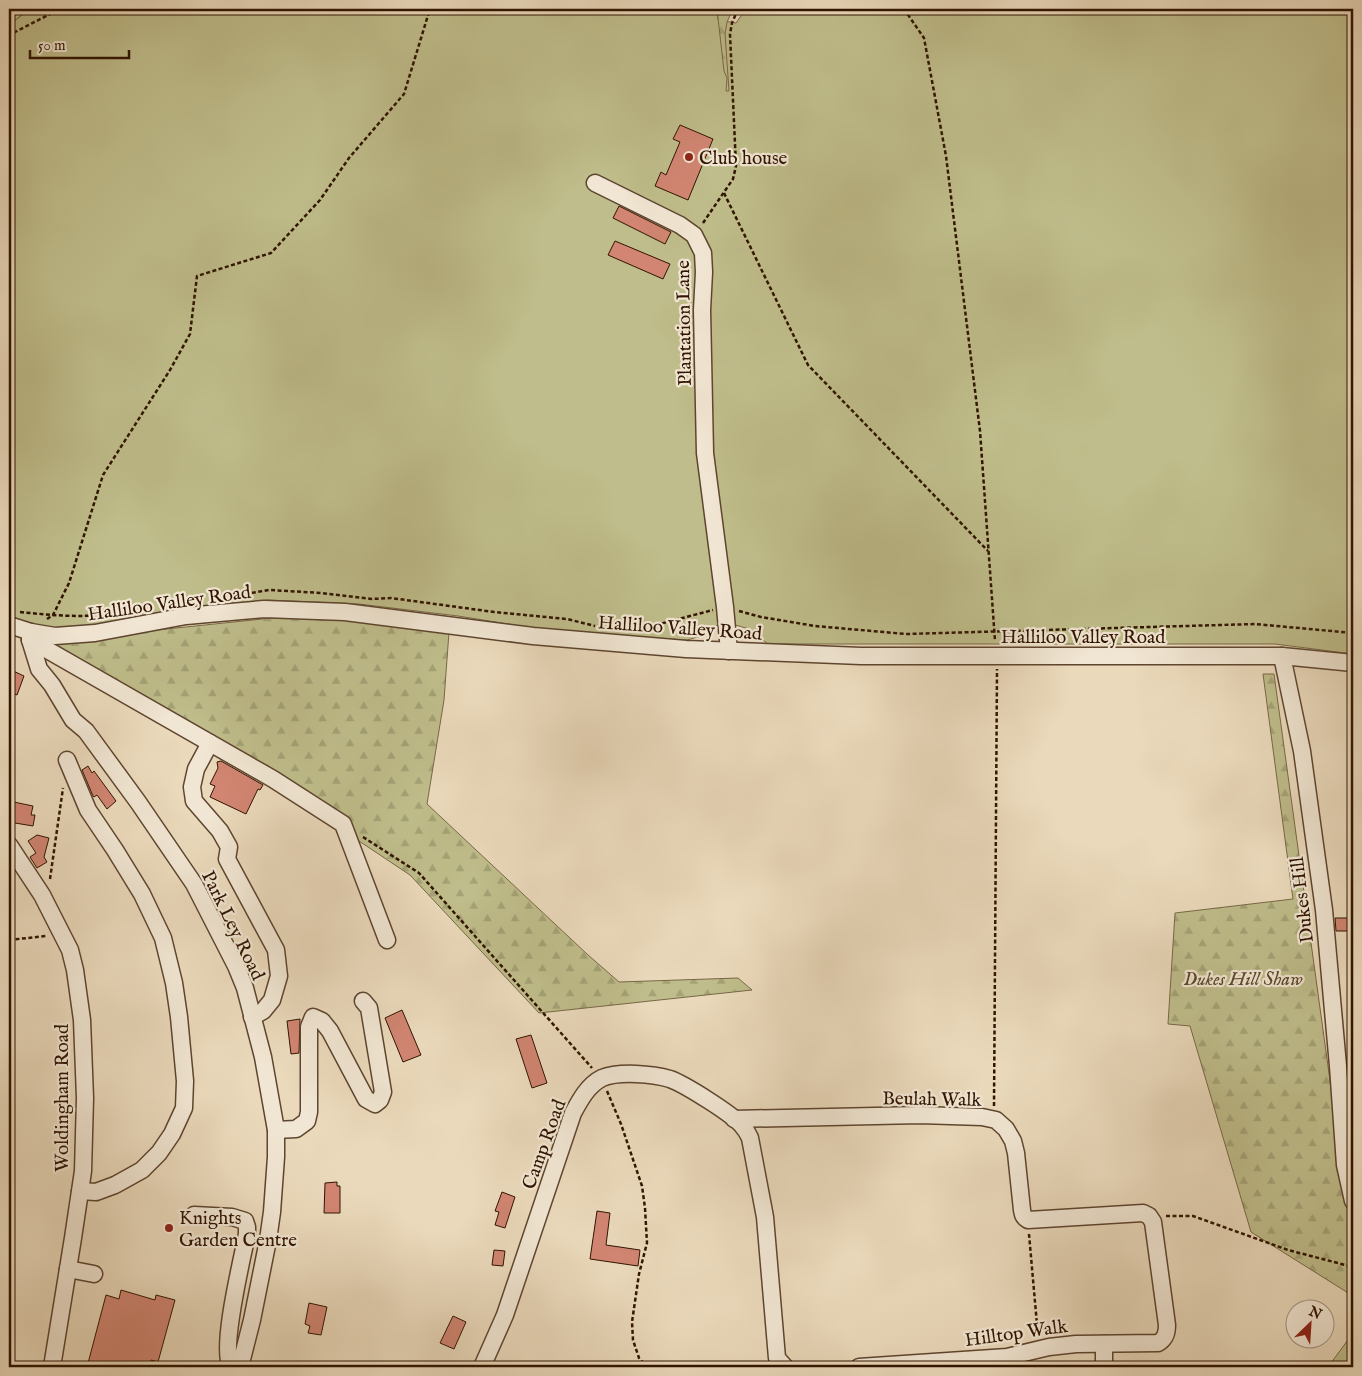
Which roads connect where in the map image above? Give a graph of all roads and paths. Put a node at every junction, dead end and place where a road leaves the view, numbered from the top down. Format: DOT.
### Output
graph roads {
  1 [pos="60,9"];
  2 [pos="568,9"];
  3 [pos="709,9"];
  4 [pos="738,9"];
  5 [pos="904,9"];
  6 [pos="430,10"];
  7 [pos="736,13"];
  8 [pos="9,37"];
  9 [pos="594,183"];
  10 [pos="724,193"];
  11 [pos="694,235"];
  12 [pos="988,551"];
  13 [pos="725,606"];
  14 [pos="19,612"];
  15 [pos="9,626"];
  16 [pos="993,631"];
  17 [pos="1353,633"];
  18 [pos="30,636"];
  19 [pos="729,651"];
  20 [pos="997,656"];
  21 [pos="1282,656"];
  22 [pos="1353,663"];
  23 [pos="210,742"];
  24 [pos="67,760"];
  25 [pos="343,824"];
  26 [pos="9,845"];
  27 [pos="49,885"];
  28 [pos="63,934"];
  29 [pos="9,940"];
  30 [pos="387,940"];
  31 [pos="363,1001"];
  32 [pos="252,1017"];
  33 [pos="601,1078"];
  34 [pos="734,1119"];
  35 [pos="996,1120"];
  36 [pos="276,1130"];
  37 [pos="80,1191"];
  38 [pos="1353,1201"];
  39 [pos="194,1215"];
  40 [pos="1149,1216"];
  41 [pos="1028,1220"];
  42 [pos="1353,1267"];
  43 [pos="68,1269"];
  44 [pos="94,1274"];
  45 [pos="1104,1344"];
  46 [pos="1039,1349"];
  47 [pos="1014,1361"];
  48 [pos="52,1367"];
  49 [pos="231,1367"];
  50 [pos="240,1367"];
  51 [pos="482,1367"];
  52 [pos="647,1367"];
  53 [pos="785,1367"];
  54 [pos="859,1367"];
  55 [pos="1104,1367"];
  1 -- 8 [label="path"];
  2 -- 6 [label="path"];
  3 -- 7 [label="path"];
  4 -- 7 [label="path, Plantation Lane"];
  5 -- 12 [label="path"];
  6 -- 14 [label="path"];
  7 -- 10 [label="path, Plantation Lane"];
  9 -- 11 [label="street"];
  10 -- 11 [label="path, Plantation Lane"];
  10 -- 12 [label="path"];
  11 -- 13 [label="street, Plantation Lane"];
  12 -- 16 [label="path"];
  13 -- 16 [label="path"];
  13 -- 19 [label="street, Plantation Lane"];
  15 -- 18 [label="street, Halliloo Valley Road"];
  16 -- 17 [label="path"];
  16 -- 20 [label="path"];
  18 -- 19 [label="street, Halliloo Valley Road"];
  18 -- 23 [label="street"];
  18 -- 32 [label="street, Park Ley Road"];
  19 -- 20 [label="street, Halliloo Valley Road"];
  20 -- 21 [label="street, Halliloo Valley Road"];
  20 -- 35 [label="path"];
  21 -- 22 [label="street, Halliloo Valley Road"];
  21 -- 38 [label="street, Dukes Hill"];
  23 -- 25 [label="street"];
  23 -- 32 [label="street"];
  24 -- 27 [label="path"];
  24 -- 37 [label="street"];
  25 -- 30 [label="street"];
  25 -- 33 [label="path"];
  26 -- 28 [label="street, Woldingham Road"];
  28 -- 29 [label="path"];
  28 -- 37 [label="street, Woldingham Road"];
  31 -- 36 [label="street"];
  32 -- 36 [label="street, Park Ley Road"];
  33 -- 34 [label="street"];
  33 -- 51 [label="street, Camp Road"];
  33 -- 52 [label="path"];
  34 -- 35 [label="street, Beulah Walk"];
  34 -- 53 [label="street"];
  35 -- 41 [label="street, Beulah Walk"];
  36 -- 50 [label="street, Park Ley Road"];
  37 -- 43 [label="street, Woldingham Road"];
  39 -- 49 [label="street"];
  40 -- 41 [label="street"];
  40 -- 42 [label="path"];
  40 -- 45 [label="street, Hilltop Walk"];
  41 -- 46 [label="path"];
  43 -- 44 [label="street"];
  43 -- 48 [label="street, Woldingham Road"];
  45 -- 46 [label="street, Hilltop Walk"];
  45 -- 55 [label="street"];
  46 -- 47 [label="street, Hilltop Walk"];
  47 -- 54 [label="street, Hilltop Walk"];
}
